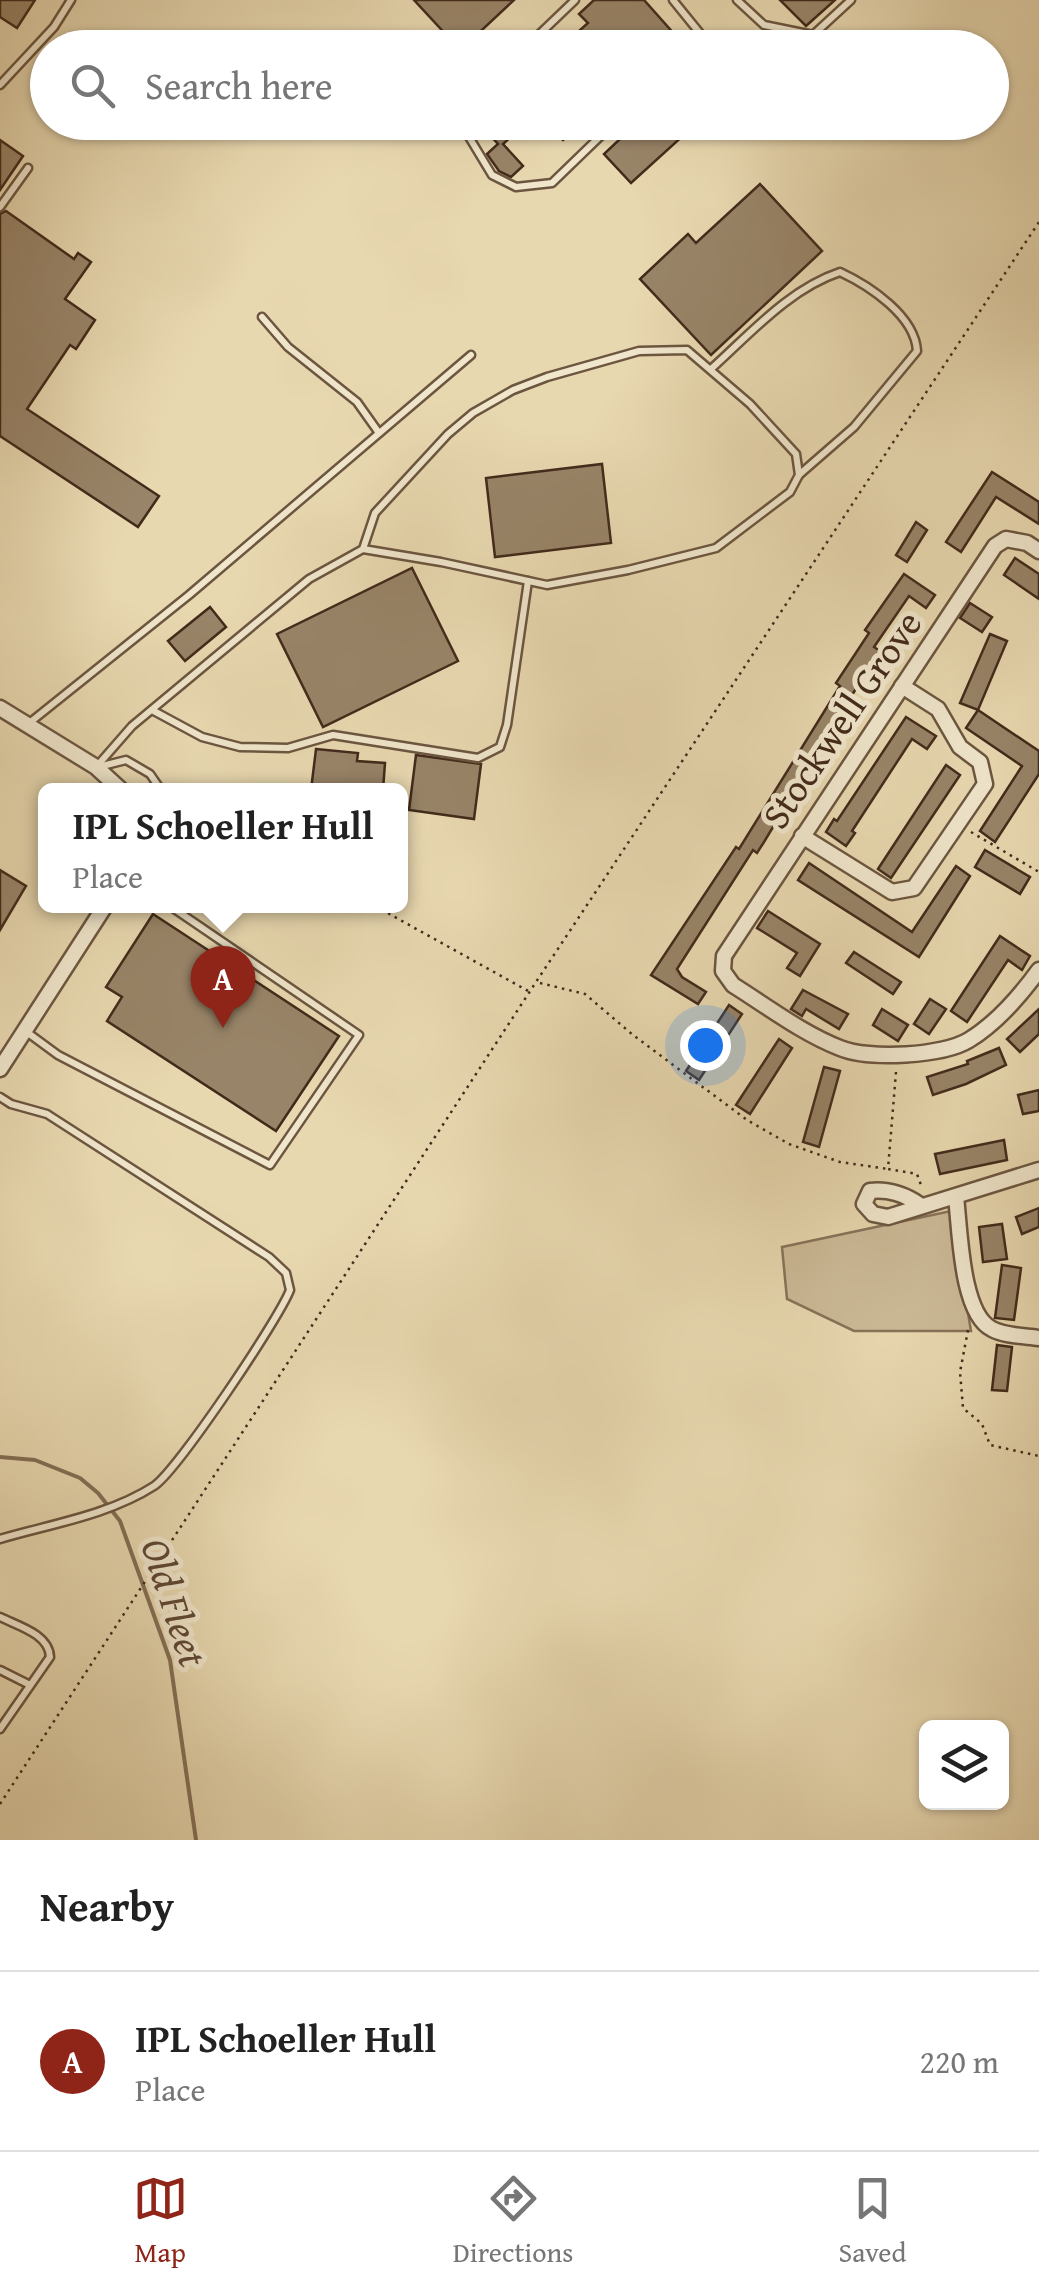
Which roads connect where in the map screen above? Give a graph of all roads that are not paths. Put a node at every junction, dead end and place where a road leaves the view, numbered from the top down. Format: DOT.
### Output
graph roads {
  1 [pos="71,0"];
  2 [pos="575,0"];
  3 [pos="673,0"];
  4 [pos="737,0"];
  5 [pos="851,0"];
  6 [pos="51,30"];
  7 [pos="544,30"];
  8 [pos="698,30"];
  9 [pos="791,30"];
  10 [pos="817,30"];
  11 [pos="30,52"];
  12 [pos="0,84"];
  13 [pos="471,140"];
  14 [pos="596,140"];
  15 [pos="28,168"];
  16 [pos="0,207"];
  17 [pos="262,318"];
  18 [pos="471,355"];
  19 [pos="711,369"];
  20 [pos="379,433"];
  21 [pos="799,475"];
  22 [pos="363,550"];
  23 [pos="1039,551"];
  24 [pos="528,581"];
  25 [pos="902,686"];
  26 [pos="0,708"];
  27 [pos="152,710"];
  28 [pos="27,725"];
  29 [pos="96,767"];
  30 [pos="114,783"];
  31 [pos="158,783"];
  32 [pos="802,836"];
  33 [pos="100,913"];
  34 [pos="180,913"];
  35 [pos="1039,970"];
  36 [pos="24,1030"];
  37 [pos="0,1069"];
  38 [pos="0,1097"];
  39 [pos="1039,1170"];
  40 [pos="956,1197"];
  41 [pos="924,1204"];
  42 [pos="1039,1338"];
  43 [pos="0,1539"];
  44 [pos="0,1617"];
  45 [pos="0,1670"];
  46 [pos="30,1685"];
  47 [pos="1,1727"];
  1 -- 6 [label="lane"];
  2 -- 7 [label="lane"];
  3 -- 8 [label="lane"];
  4 -- 9 [label="lane"];
  5 -- 10 [label="lane"];
  11 -- 12 [label="lane"];
  13 -- 14 [label="lane"];
  15 -- 16 [label="lane"];
  17 -- 20 [label="lane"];
  18 -- 20 [label="lane"];
  19 -- 21 [label="lane"];
  19 -- 21 [label="lane"];
  19 -- 22 [label="lane"];
  20 -- 28 [label="lane"];
  21 -- 24 [label="lane"];
  22 -- 24 [label="lane"];
  22 -- 27 [label="lane"];
  23 -- 25 [label="street, Stockwell Grove"];
  24 -- 27 [label="lane"];
  25 -- 32 [label="street, Stockwell Grove"];
  25 -- 32 [label="street"];
  26 -- 28 [label="street"];
  27 -- 29 [label="lane"];
  28 -- 29 [label="street"];
  29 -- 30 [label="street"];
  29 -- 31 [label="lane"];
  32 -- 35 [label="street, Stockwell Grove"];
  33 -- 36 [label="street"];
  34 -- 36 [label="lane"];
  36 -- 37 [label="street"];
  38 -- 43 [label="lane"];
  39 -- 40 [label="street"];
  40 -- 41 [label="street"];
  40 -- 42 [label="street"];
  44 -- 46 [label="lane"];
  45 -- 46 [label="lane"];
  46 -- 47 [label="lane"];
}
